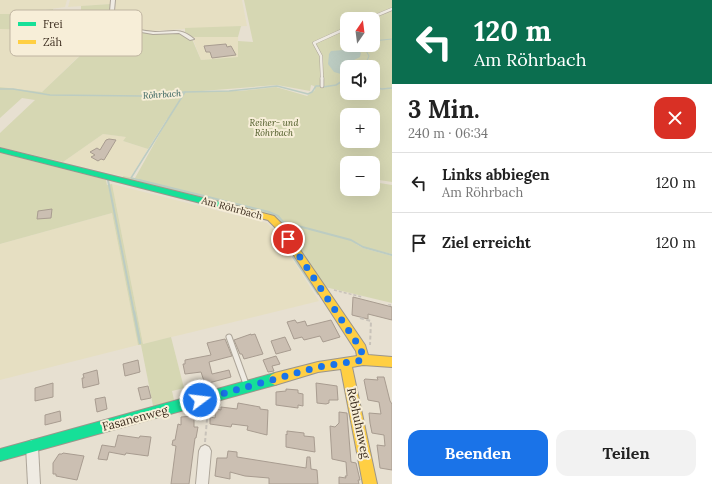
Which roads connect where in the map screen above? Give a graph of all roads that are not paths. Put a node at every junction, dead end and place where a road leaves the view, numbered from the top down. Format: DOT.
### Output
graph roads {
  1 [pos="113,0"];
  2 [pos="392,9"];
  3 [pos="112,10"];
  4 [pos="380,14"];
  5 [pos="142,31"];
  6 [pos="340,31"];
  7 [pos="192,39"];
  8 [pos="322,86"];
  9 [pos="0,150"];
  10 [pos="229,337"];
  11 [pos="363,360"];
  12 [pos="344,362"];
  13 [pos="392,362"];
  14 [pos="247,387"];
  15 [pos="32,446"];
  16 [pos="205,451"];
  17 [pos="0,455"];
  18 [pos="34,484"];
  19 [pos="202,484"];
  20 [pos="370,484"];
  1 -- 3 [label="street"];
  2 -- 4 [label="lane"];
  5 -- 7 [label="street"];
  6 -- 8 [label="lane"];
  9 -- 11 [label="street, Am Röhrbach"];
  10 -- 14 [label="lane"];
  11 -- 12 [label="street, Fasanenweg"];
  11 -- 13 [label="street"];
  12 -- 14 [label="street, Fasanenweg"];
  12 -- 20 [label="street, Rebhuhnweg"];
  14 -- 15 [label="street, Fasanenweg"];
  15 -- 17 [label="street, Fasanenweg"];
  15 -- 18 [label="street"];
  16 -- 19 [label="street"];
}
